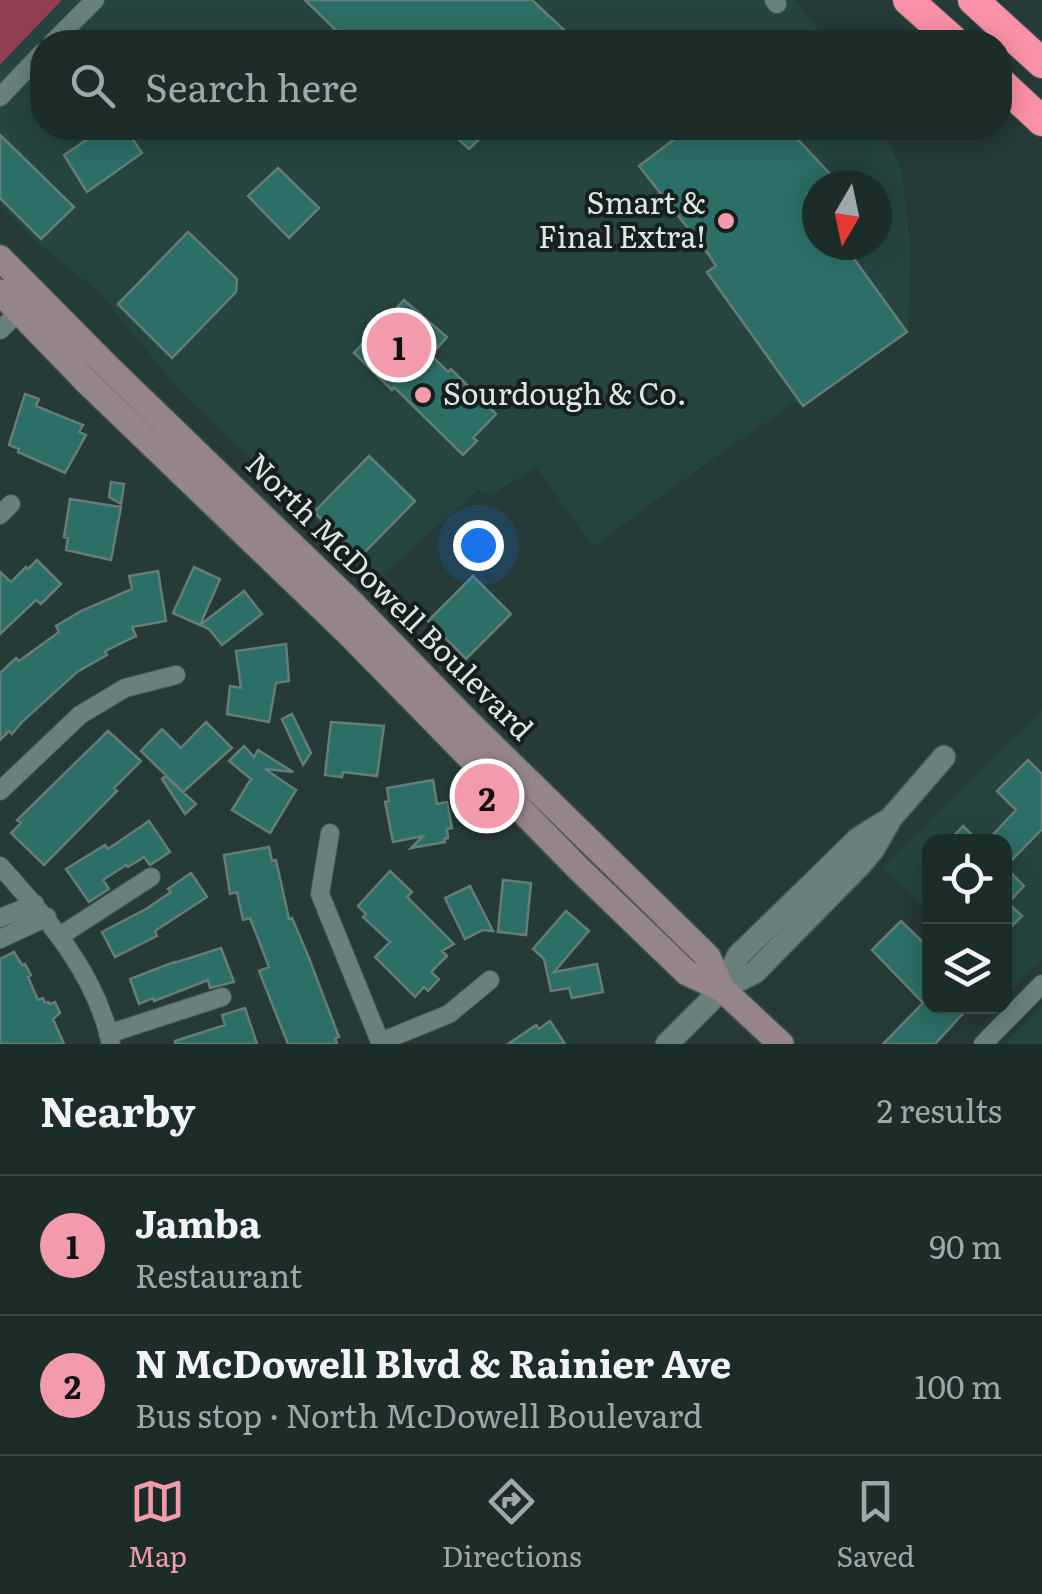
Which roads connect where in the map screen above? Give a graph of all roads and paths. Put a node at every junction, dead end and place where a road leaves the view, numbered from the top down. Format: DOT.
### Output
graph roads {
  1 [pos="95,0"];
  2 [pos="908,0"];
  3 [pos="973,0"];
  4 [pos="65,30"];
  5 [pos="942,30"];
  6 [pos="1006,30"];
  7 [pos="1012,36"];
  8 [pos="1042,63"];
  9 [pos="30,66"];
  10 [pos="1012,93"];
  11 [pos="0,97"];
  12 [pos="1042,121"];
  13 [pos="0,258"];
  14 [pos="0,292"];
  15 [pos="28,303"];
  16 [pos="0,330"];
  17 [pos="176,675"];
  18 [pos="944,757"];
  19 [pos="0,791"];
  20 [pos="330,833"];
  21 [pos="0,866"];
  22 [pos="151,877"];
  23 [pos="41,910"];
  24 [pos="0,918"];
  25 [pos="60,936"];
  26 [pos="0,940"];
  27 [pos="490,980"];
  28 [pos="1042,984"];
  29 [pos="722,990"];
  30 [pos="222,997"];
  31 [pos="110,1039"];
  32 [pos="380,1043"];
  33 [pos="667,1044"];
  34 [pos="781,1044"];
  35 [pos="983,1044"];
  1 -- 4 [label="street"];
  2 -- 5 [label="highway"];
  3 -- 6 [label="highway"];
  7 -- 8 [label="highway"];
  9 -- 11 [label="street"];
  10 -- 12 [label="highway"];
  13 -- 15 [label="main road, North McDowell Boulevard"];
  14 -- 15 [label="main road, North McDowell Boulevard"];
  15 -- 16 [label="street"];
  15 -- 29 [label="main road, North McDowell Boulevard"];
  17 -- 19 [label="street"];
  18 -- 29 [label="street"];
  20 -- 32 [label="street"];
  21 -- 23 [label="street"];
  22 -- 25 [label="street"];
  23 -- 24 [label="street"];
  23 -- 25 [label="street"];
  23 -- 26 [label="street"];
  25 -- 31 [label="street"];
  27 -- 32 [label="street"];
  28 -- 35 [label="street"];
  29 -- 33 [label="street"];
  29 -- 34 [label="main road, North McDowell Boulevard"];
  30 -- 31 [label="street"];
}
